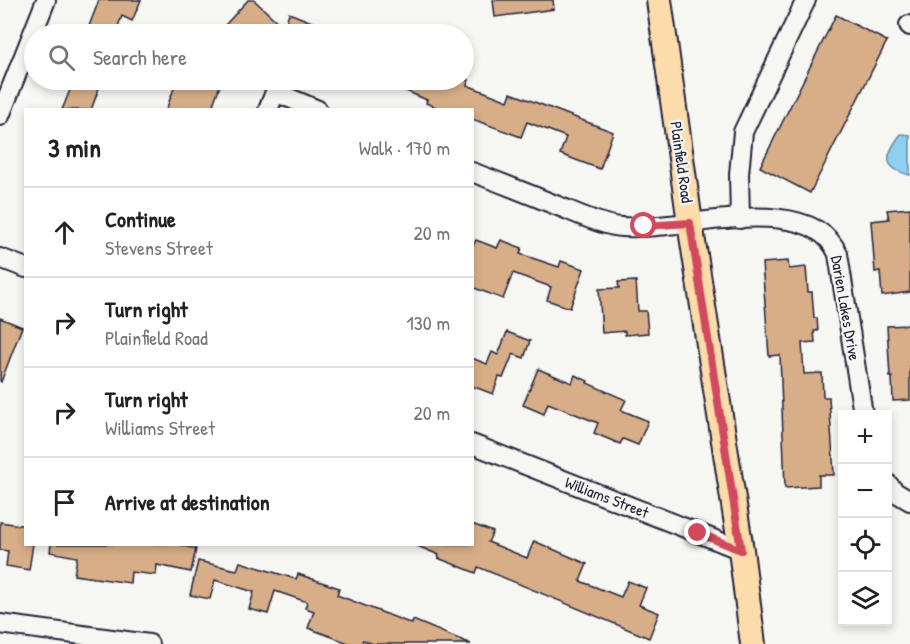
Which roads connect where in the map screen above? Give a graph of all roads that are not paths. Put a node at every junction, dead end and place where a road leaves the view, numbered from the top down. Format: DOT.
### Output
graph roads {
  1 [pos="46,0"];
  2 [pos="659,0"];
  3 [pos="806,0"];
  4 [pos="36,24"];
  5 [pos="24,55"];
  6 [pos="272,101"];
  7 [pos="308,108"];
  8 [pos="0,116"];
  9 [pos="474,173"];
  10 [pos="740,219"];
  11 [pos="690,223"];
  12 [pos="0,258"];
  13 [pos="24,267"];
  14 [pos="862,410"];
  15 [pos="474,445"];
  16 [pos="892,489"];
  17 [pos="910,501"];
  18 [pos="741,550"];
  19 [pos="0,624"];
  20 [pos="149,644"];
  21 [pos="753,644"];
  1 -- 4 [label="street"];
  2 -- 11 [label="main road, Plainfield Road"];
  3 -- 10 [label="street"];
  5 -- 8 [label="street"];
  6 -- 7 [label="street"];
  9 -- 11 [label="street, Darien Lakes Drive"];
  10 -- 11 [label="street, Darien Lakes Drive"];
  10 -- 14 [label="street, Darien Lakes Drive"];
  11 -- 18 [label="main road, Plainfield Road"];
  12 -- 13 [label="street"];
  15 -- 18 [label="street, Williams Street"];
  16 -- 17 [label="street"];
  18 -- 21 [label="main road, Plainfield Road"];
  19 -- 20 [label="street"];
}
